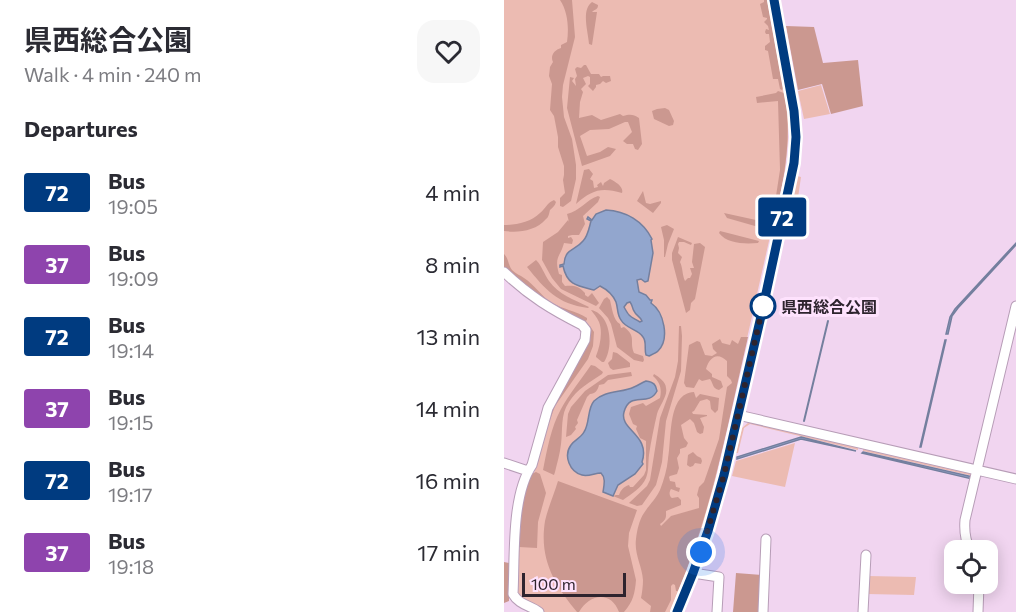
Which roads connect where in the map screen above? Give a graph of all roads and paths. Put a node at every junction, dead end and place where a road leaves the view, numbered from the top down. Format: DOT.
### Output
graph roads {
  1 [pos="774,0"];
  2 [pos="504,272"];
  3 [pos="1016,306"];
  4 [pos="1005,350"];
  5 [pos="1016,352"];
  6 [pos="738,415"];
  7 [pos="504,464"];
  8 [pos="978,470"];
  9 [pos="528,471"];
  10 [pos="1016,479"];
  11 [pos="516,524"];
  12 [pos="504,525"];
  13 [pos="766,539"];
  14 [pos="966,540"];
  15 [pos="866,555"];
  16 [pos="693,573"];
  17 [pos="979,594"];
  18 [pos="539,612"];
  19 [pos="677,612"];
  20 [pos="717,612"];
  21 [pos="763,612"];
  22 [pos="863,612"];
  23 [pos="978,612"];
  1 -- 6 [label="street"];
  2 -- 9 [label="street"];
  3 -- 4 [label="street"];
  4 -- 5 [label="street"];
  4 -- 8 [label="street"];
  6 -- 8 [label="street"];
  6 -- 16 [label="street"];
  7 -- 9 [label="street"];
  8 -- 10 [label="street"];
  8 -- 14 [label="street"];
  9 -- 11 [label="street"];
  11 -- 12 [label="street"];
  11 -- 18 [label="street"];
  13 -- 21 [label="street"];
  15 -- 22 [label="street"];
  16 -- 19 [label="street"];
  16 -- 20 [label="street"];
  17 -- 23 [label="street"];
}
